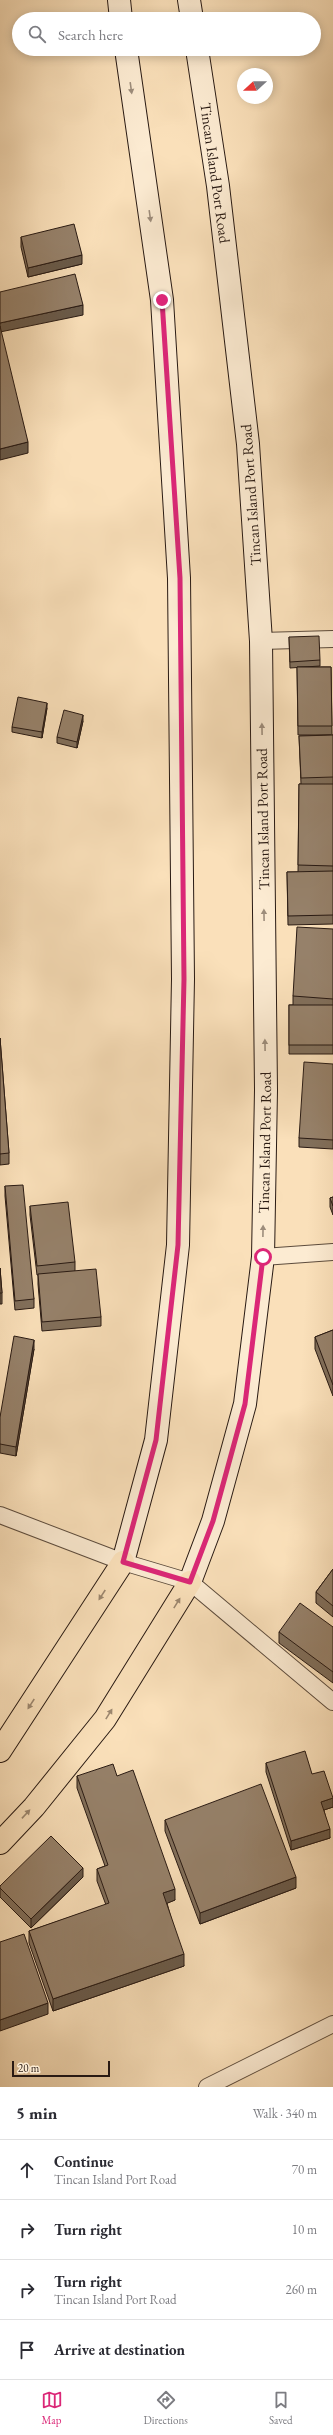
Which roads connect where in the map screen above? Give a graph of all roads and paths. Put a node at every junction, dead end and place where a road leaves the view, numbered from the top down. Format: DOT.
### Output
graph roads {
  1 [pos="119,0"];
  2 [pos="189,0"];
  3 [pos="120,12"];
  4 [pos="191,12"];
  5 [pos="127,56"];
  6 [pos="198,56"];
  7 [pos="333,639"];
  8 [pos="261,641"];
  9 [pos="333,1252"];
  10 [pos="263,1257"];
  11 [pos="0,1515"];
  12 [pos="123,1562"];
  13 [pos="190,1582"];
  14 [pos="333,1702"];
  15 [pos="0,1751"];
  16 [pos="0,1843"];
  17 [pos="333,2024"];
  18 [pos="207,2087"];
  1 -- 3 [label="street"];
  2 -- 4 [label="street"];
  5 -- 12 [label="street, one-way"];
  6 -- 8 [label="street, Tincan Island Port Road"];
  7 -- 8 [label="lane"];
  10 -- 8 [label="street, Tincan Island Port Road, one-way"];
  9 -- 10 [label="lane"];
  10 -- 13 [label="street, Tincan Island Port Road"];
  11 -- 12 [label="lane"];
  12 -- 13 [label="lane"];
  12 -- 15 [label="highway, one-way"];
  13 -- 14 [label="lane"];
  16 -- 13 [label="highway, one-way"];
  17 -- 18 [label="lane"];
}
